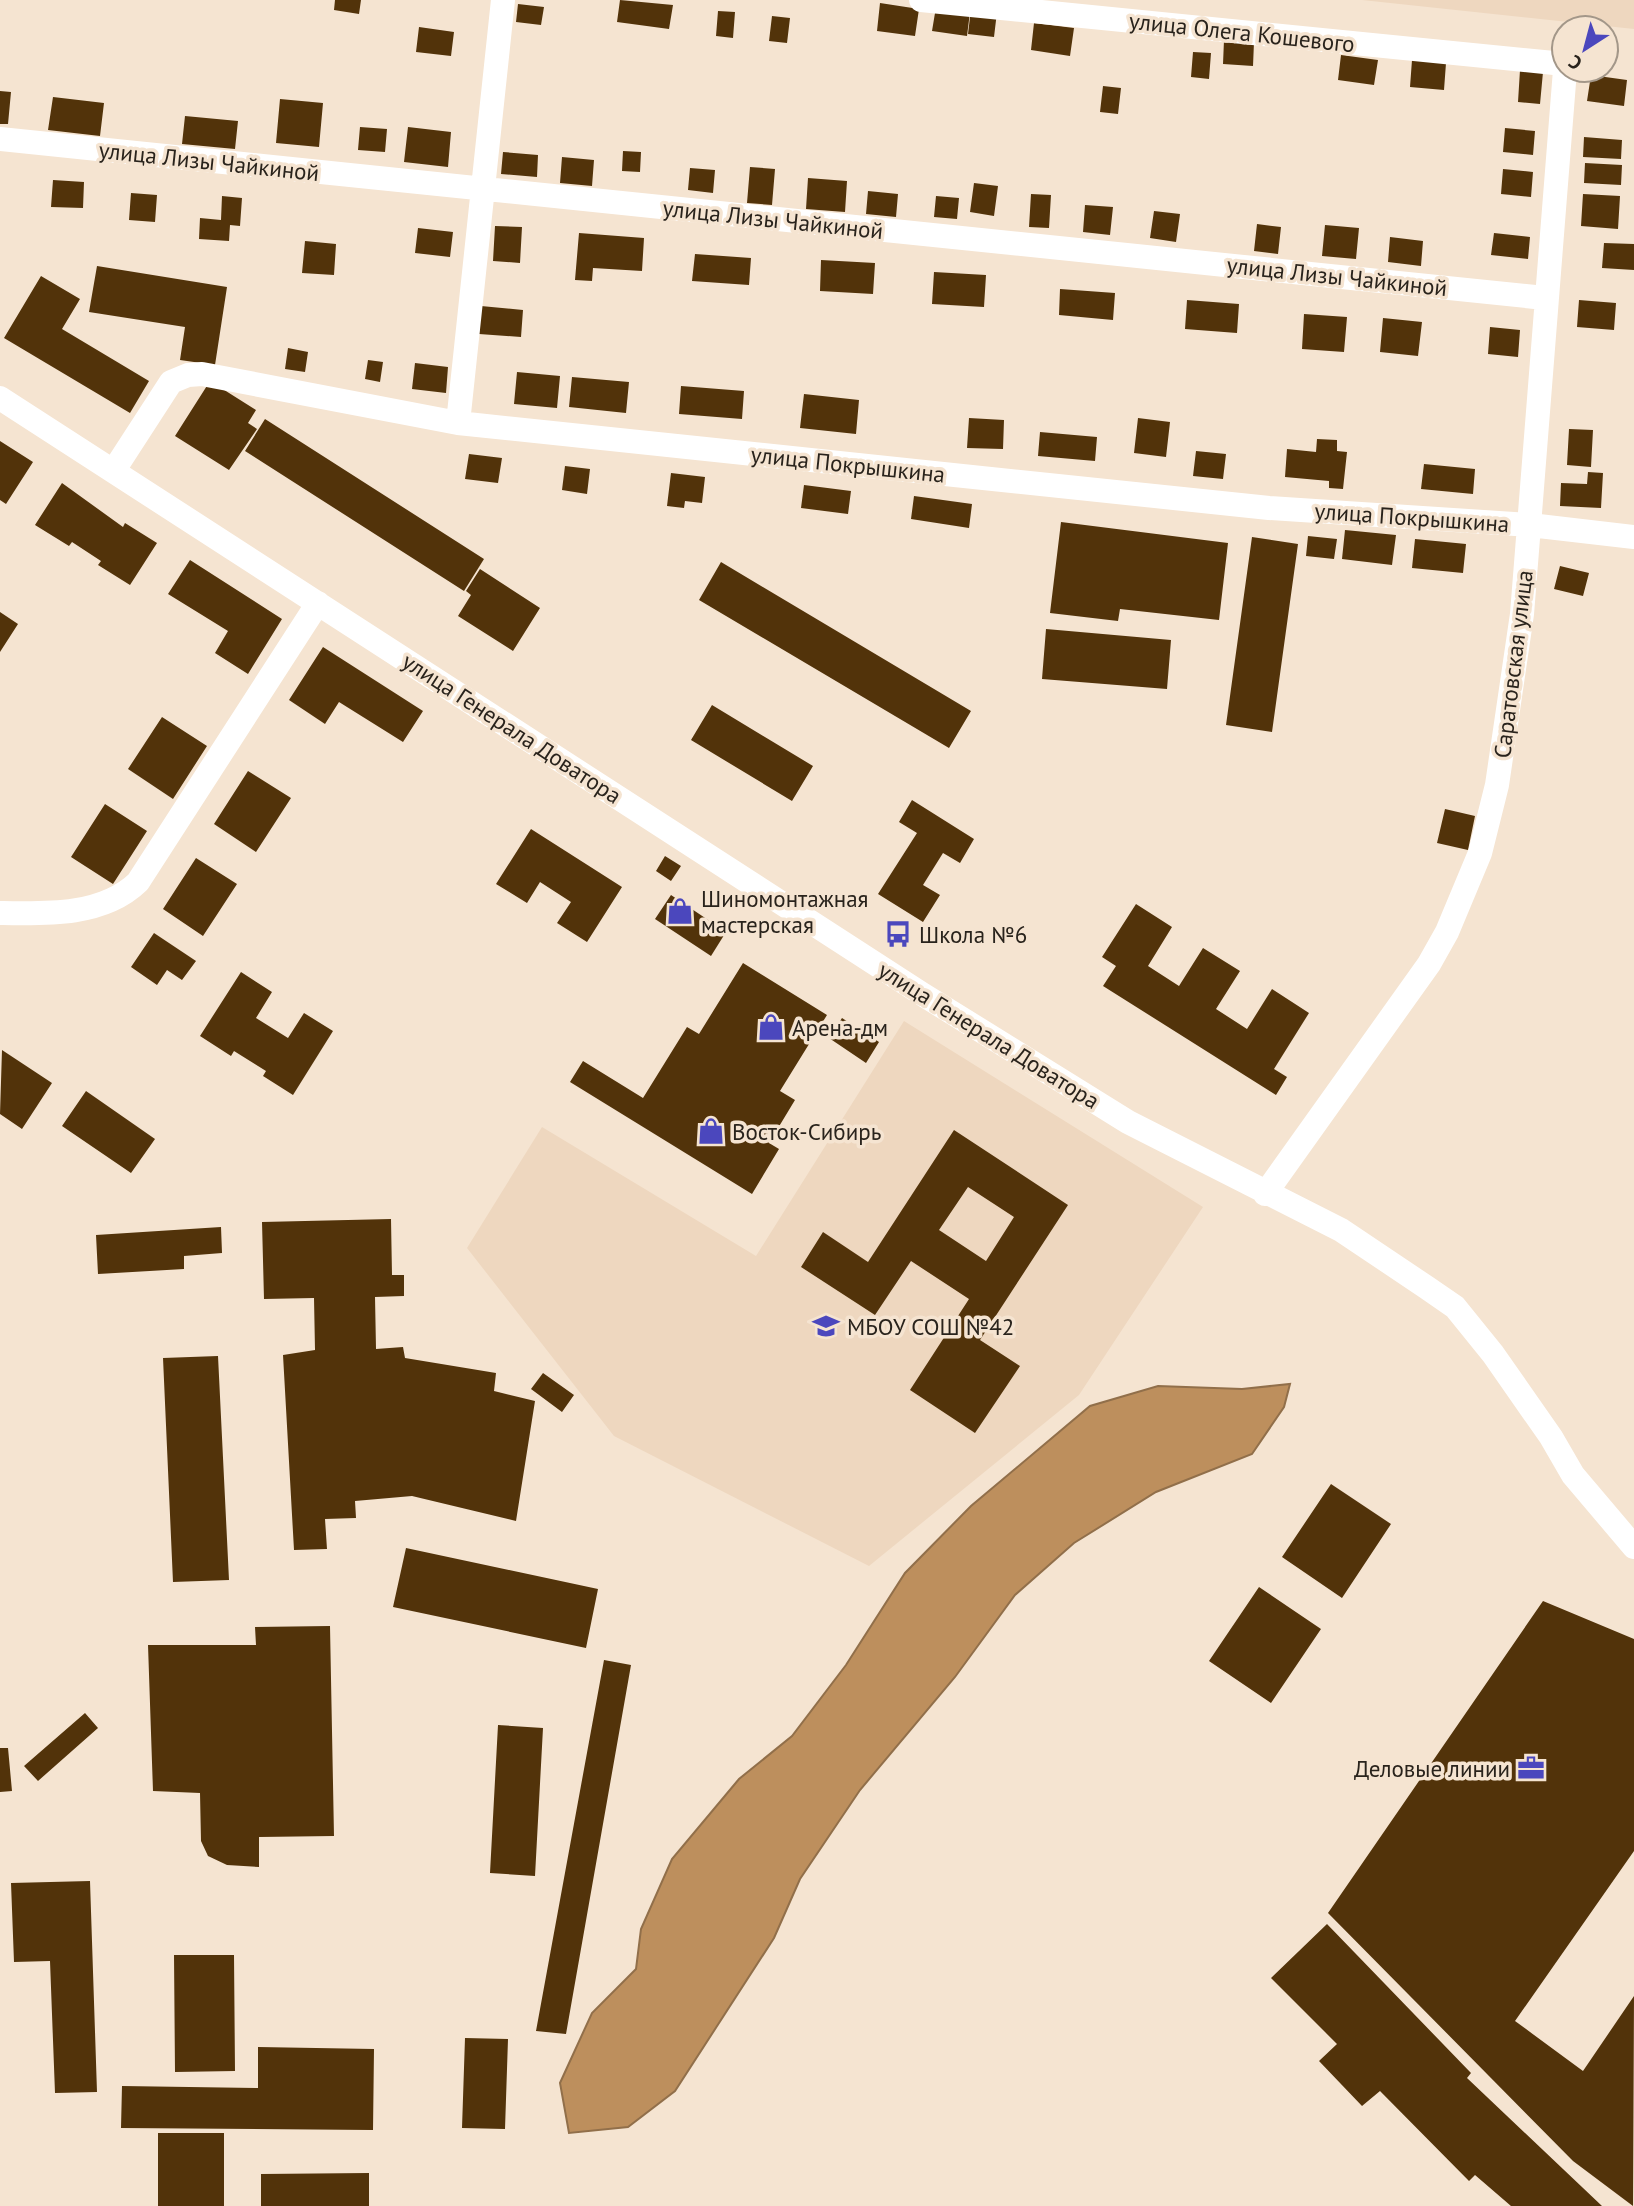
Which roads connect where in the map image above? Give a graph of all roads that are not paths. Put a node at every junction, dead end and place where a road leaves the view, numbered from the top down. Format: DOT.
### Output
graph roads {
  1 [pos="503,0"];
  2 [pos="921,0"];
  3 [pos="1550,63"];
  4 [pos="1564,84"];
  5 [pos="0,139"];
  6 [pos="483,190"];
  7 [pos="1545,298"];
  8 [pos="0,398"];
  9 [pos="458,423"];
  10 [pos="114,470"];
  11 [pos="1530,525"];
  12 [pos="1634,537"];
  13 [pos="318,603"];
  14 [pos="0,913"];
  15 [pos="1265,1194"];
  16 [pos="1634,1547"];
  1 -- 6 [label="street"];
  2 -- 3 [label="street, улица Олега Кошевого"];
  4 -- 7 [label="street, Саратовская улица"];
  5 -- 6 [label="street, улица Лизы Чайкиной"];
  6 -- 7 [label="street, улица Лизы Чайкиной"];
  6 -- 9 [label="street"];
  7 -- 11 [label="street, Саратовская улица"];
  8 -- 10 [label="street, улица Генерала Доватора"];
  9 -- 10 [label="street, улица Покрышкина"];
  9 -- 11 [label="street, улица Покрышкина"];
  10 -- 13 [label="street, улица Генерала Доватора"];
  11 -- 12 [label="street, улица Покрышкина"];
  11 -- 15 [label="street, Саратовская улица"];
  13 -- 14 [label="street"];
  13 -- 15 [label="street, улица Генерала Доватора"];
  15 -- 16 [label="street, улица Генерала Доватора"];
}
